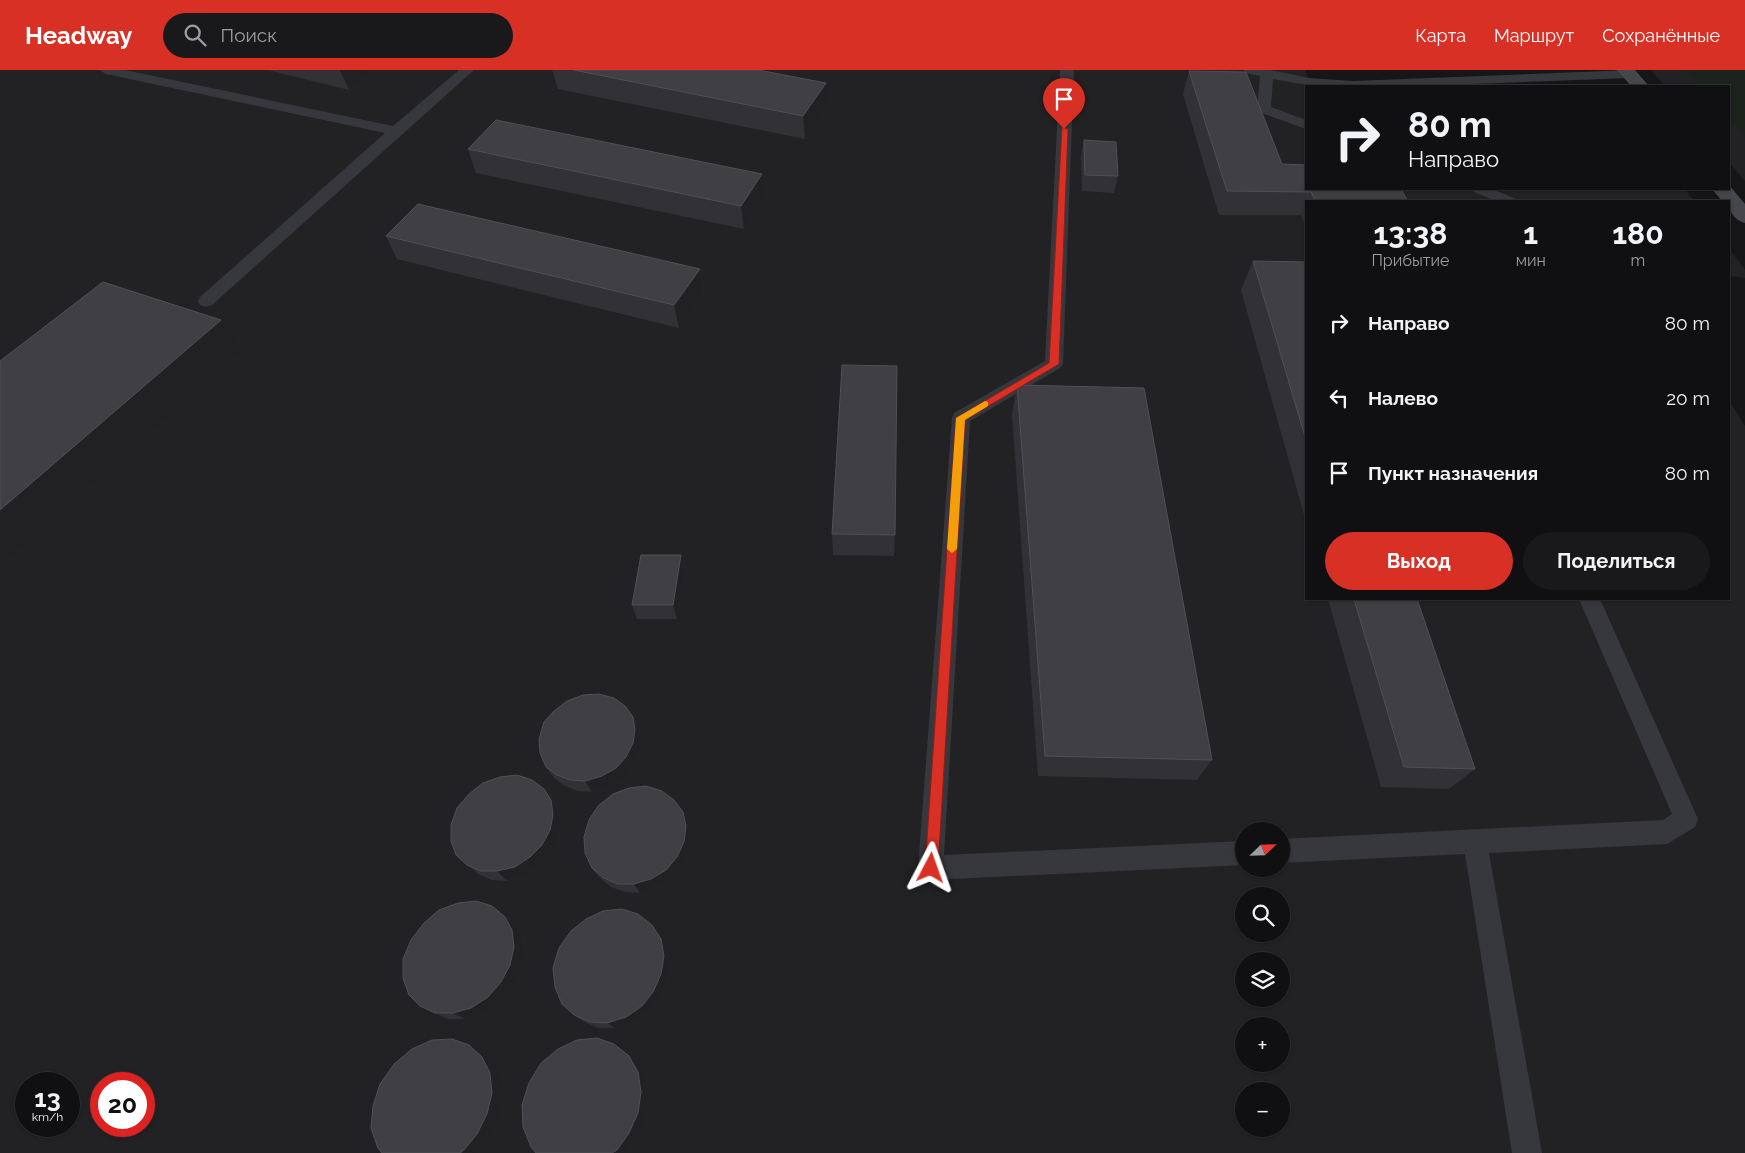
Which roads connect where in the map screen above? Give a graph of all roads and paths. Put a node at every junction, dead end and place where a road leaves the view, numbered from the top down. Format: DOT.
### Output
graph roads {
  1 [pos="106,70"];
  2 [pos="467,70"];
  3 [pos="1067,70"];
  4 [pos="1251,70"];
  5 [pos="1267,73"];
  6 [pos="1632,77"];
  7 [pos="1305,125"];
  8 [pos="396,131"];
  9 [pos="1482,190"];
  10 [pos="1723,190"];
  11 [pos="1506,200"];
  12 [pos="1745,217"];
  13 [pos="206,302"];
  14 [pos="1590,600"];
  15 [pos="1475,841"];
  16 [pos="1290,851"];
  17 [pos="1235,853"];
  18 [pos="1527,1153"];
  1 -- 8 [label="lane"];
  2 -- 8 [label="lane"];
  3 -- 17 [label="lane"];
  4 -- 5 [label="lane"];
  5 -- 6 [label="lane"];
  5 -- 7 [label="lane"];
  8 -- 13 [label="lane"];
  9 -- 11 [label="lane"];
  10 -- 12 [label="street"];
  14 -- 15 [label="lane"];
  15 -- 16 [label="lane"];
  15 -- 18 [label="lane"];
}
